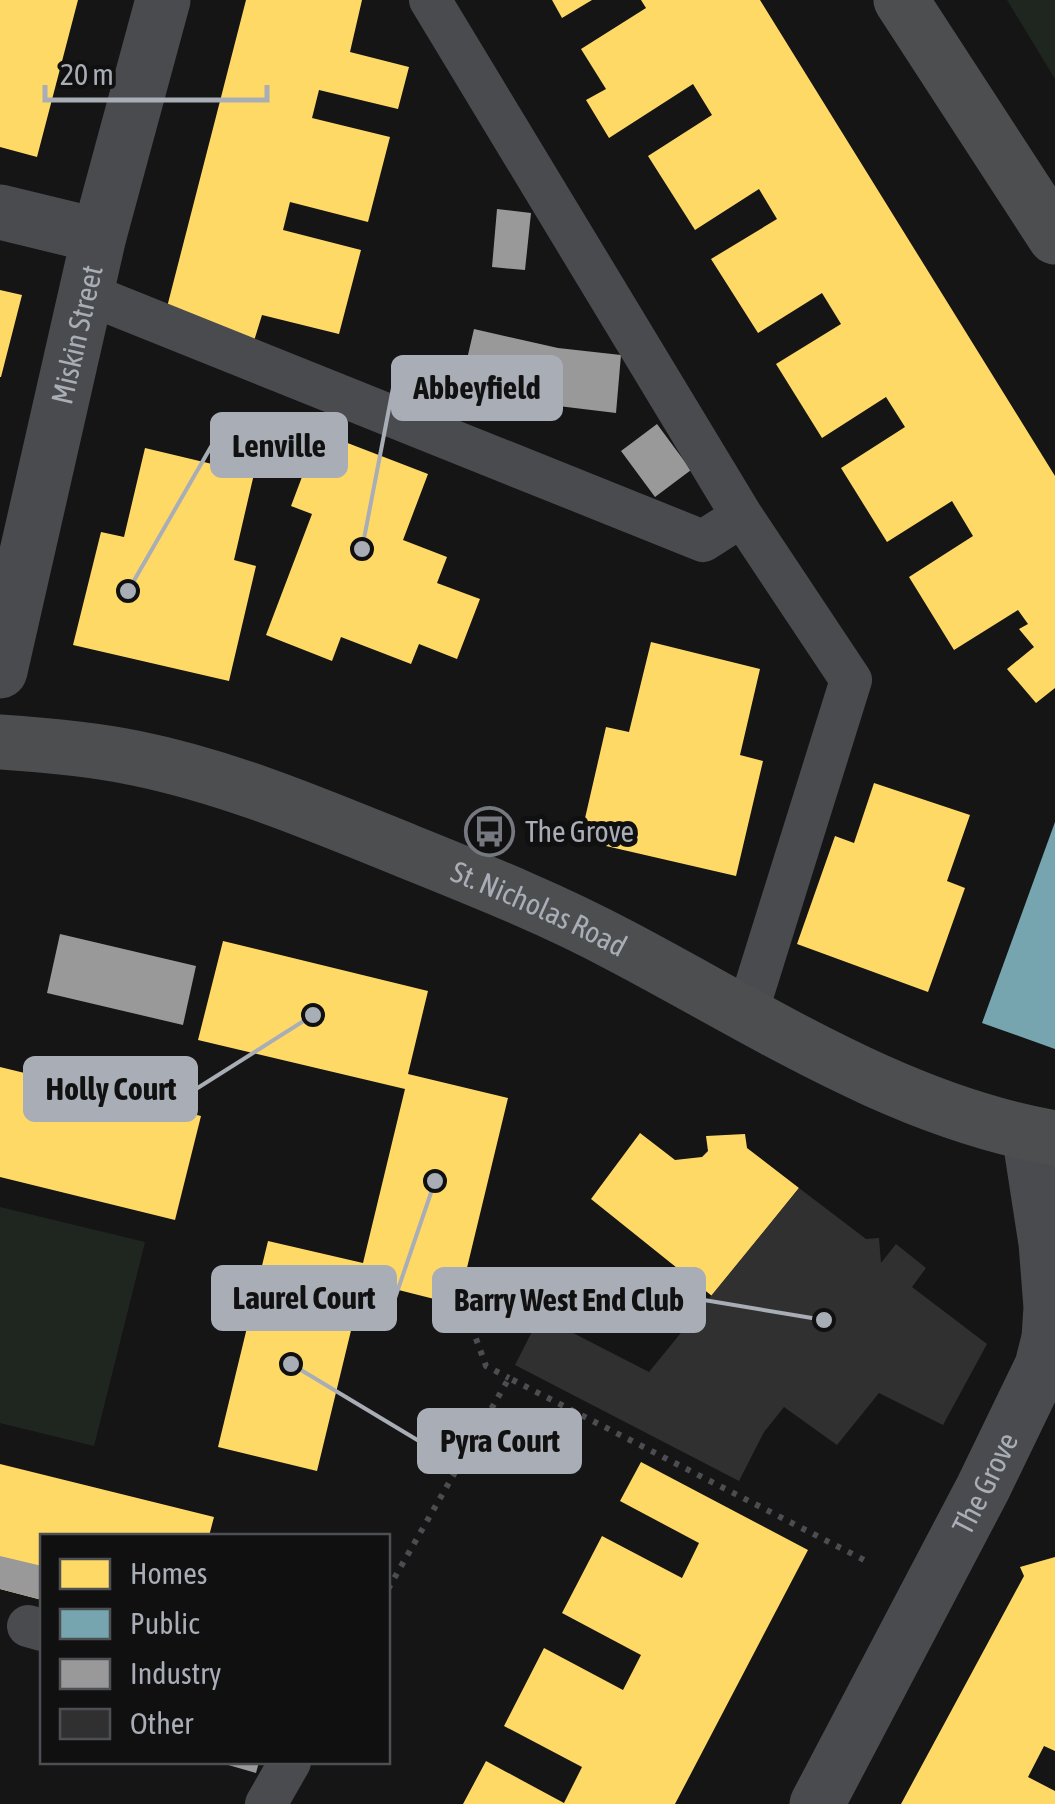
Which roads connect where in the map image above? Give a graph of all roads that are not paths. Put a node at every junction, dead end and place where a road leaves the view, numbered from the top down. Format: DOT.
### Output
graph roads {
  1 [pos="163,0"];
  2 [pos="430,0"];
  3 [pos="901,0"];
  4 [pos="0,212"];
  5 [pos="99,236"];
  6 [pos="1055,237"];
  7 [pos="85,294"];
  8 [pos="742,516"];
  9 [pos="10,581"];
  10 [pos="0,671"];
  11 [pos="0,742"];
  12 [pos="747,1013"];
  13 [pos="1042,1136"];
  14 [pos="1053,1307"];
  15 [pos="289,1764"];
  16 [pos="266,1804"];
  17 [pos="817,1804"];
  1 -- 5 [label="street, Miskin Street"];
  2 -- 8 [label="lane"];
  3 -- 6 [label="main road"];
  4 -- 5 [label="street"];
  5 -- 7 [label="street, Miskin Street"];
  7 -- 8 [label="lane"];
  7 -- 9 [label="street, Miskin Street"];
  8 -- 12 [label="lane"];
  9 -- 10 [label="street, Miskin Street"];
  11 -- 12 [label="main road, St. Nicholas Road"];
  12 -- 13 [label="main road, St. Nicholas Road"];
  13 -- 14 [label="street, The Grove"];
  14 -- 17 [label="street, The Grove"];
  15 -- 16 [label="lane"];
}
